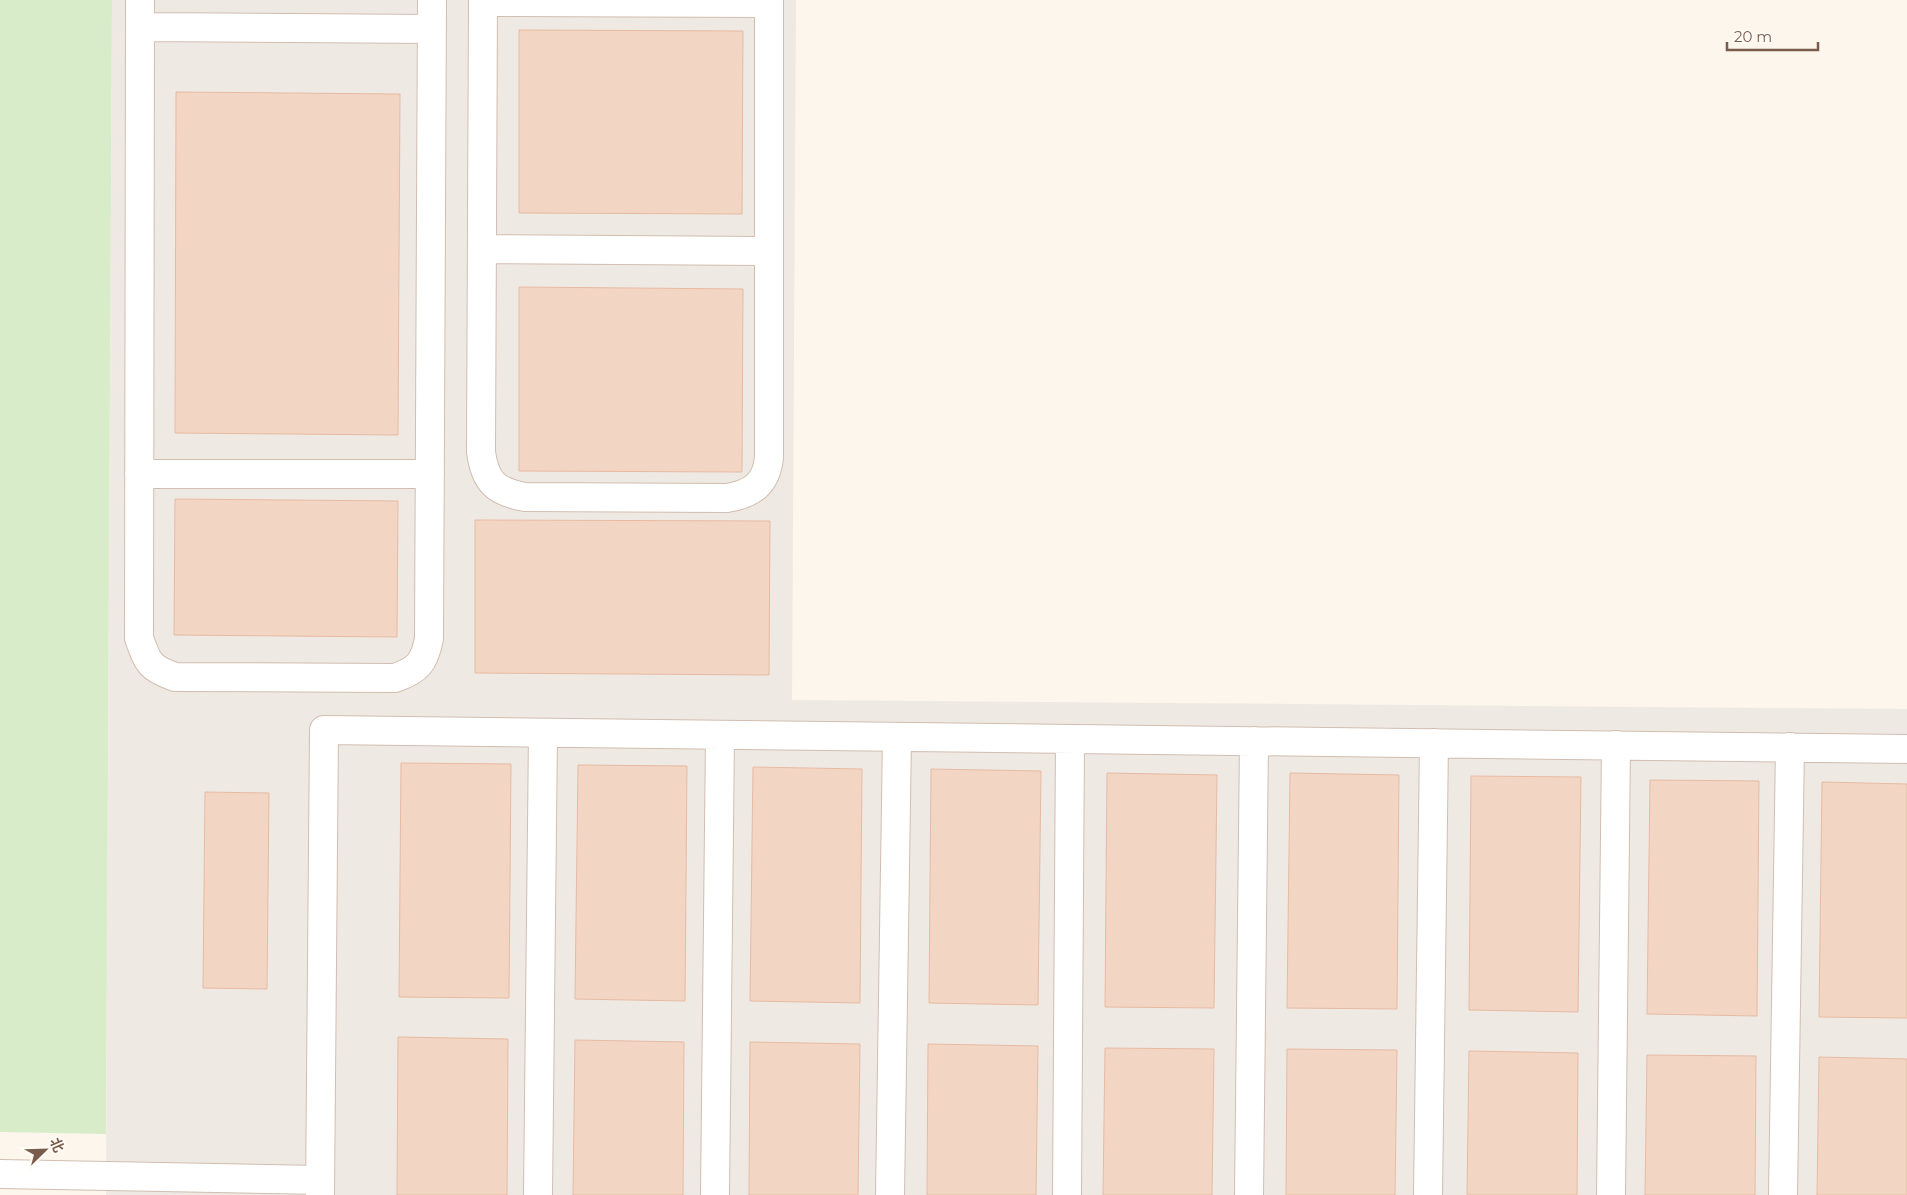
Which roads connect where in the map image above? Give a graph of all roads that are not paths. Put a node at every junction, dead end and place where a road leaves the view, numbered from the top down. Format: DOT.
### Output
graph roads {
  1 [pos="140,0"];
  2 [pos="432,0"];
  3 [pos="483,1"];
  4 [pos="770,1"];
  5 [pos="140,27"];
  6 [pos="432,29"];
  7 [pos="482,249"];
  8 [pos="769,251"];
  9 [pos="139,474"];
  10 [pos="430,474"];
  11 [pos="543,733"];
  12 [pos="720,735"];
  13 [pos="898,737"];
  14 [pos="1070,739"];
  15 [pos="1254,741"];
  16 [pos="1434,743"];
  17 [pos="1616,745"];
  18 [pos="1790,747"];
  19 [pos="1907,749"];
  20 [pos="0,1174"];
  21 [pos="320,1188"];
  22 [pos="538,1195"];
  23 [pos="714,1195"];
  24 [pos="890,1195"];
  25 [pos="1067,1195"];
  26 [pos="1249,1195"];
  27 [pos="1428,1195"];
  28 [pos="1611,1195"];
  29 [pos="1783,1195"];
  1 -- 5 [label="lane"];
  2 -- 6 [label="lane"];
  3 -- 4 [label="lane"];
  3 -- 7 [label="lane"];
  4 -- 8 [label="lane"];
  5 -- 6 [label="lane"];
  5 -- 9 [label="lane"];
  6 -- 10 [label="lane"];
  7 -- 8 [label="lane"];
  7 -- 8 [label="lane"];
  9 -- 10 [label="lane"];
  9 -- 10 [label="lane"];
  11 -- 12 [label="lane"];
  11 -- 21 [label="lane"];
  11 -- 22 [label="lane"];
  12 -- 13 [label="lane"];
  12 -- 23 [label="lane"];
  13 -- 14 [label="lane"];
  13 -- 24 [label="lane"];
  14 -- 15 [label="lane"];
  14 -- 25 [label="lane"];
  15 -- 16 [label="lane"];
  15 -- 26 [label="lane"];
  16 -- 17 [label="lane"];
  16 -- 27 [label="lane"];
  17 -- 18 [label="lane"];
  17 -- 28 [label="lane"];
  18 -- 19 [label="lane"];
  18 -- 29 [label="lane"];
  20 -- 21 [label="lane"];
}
